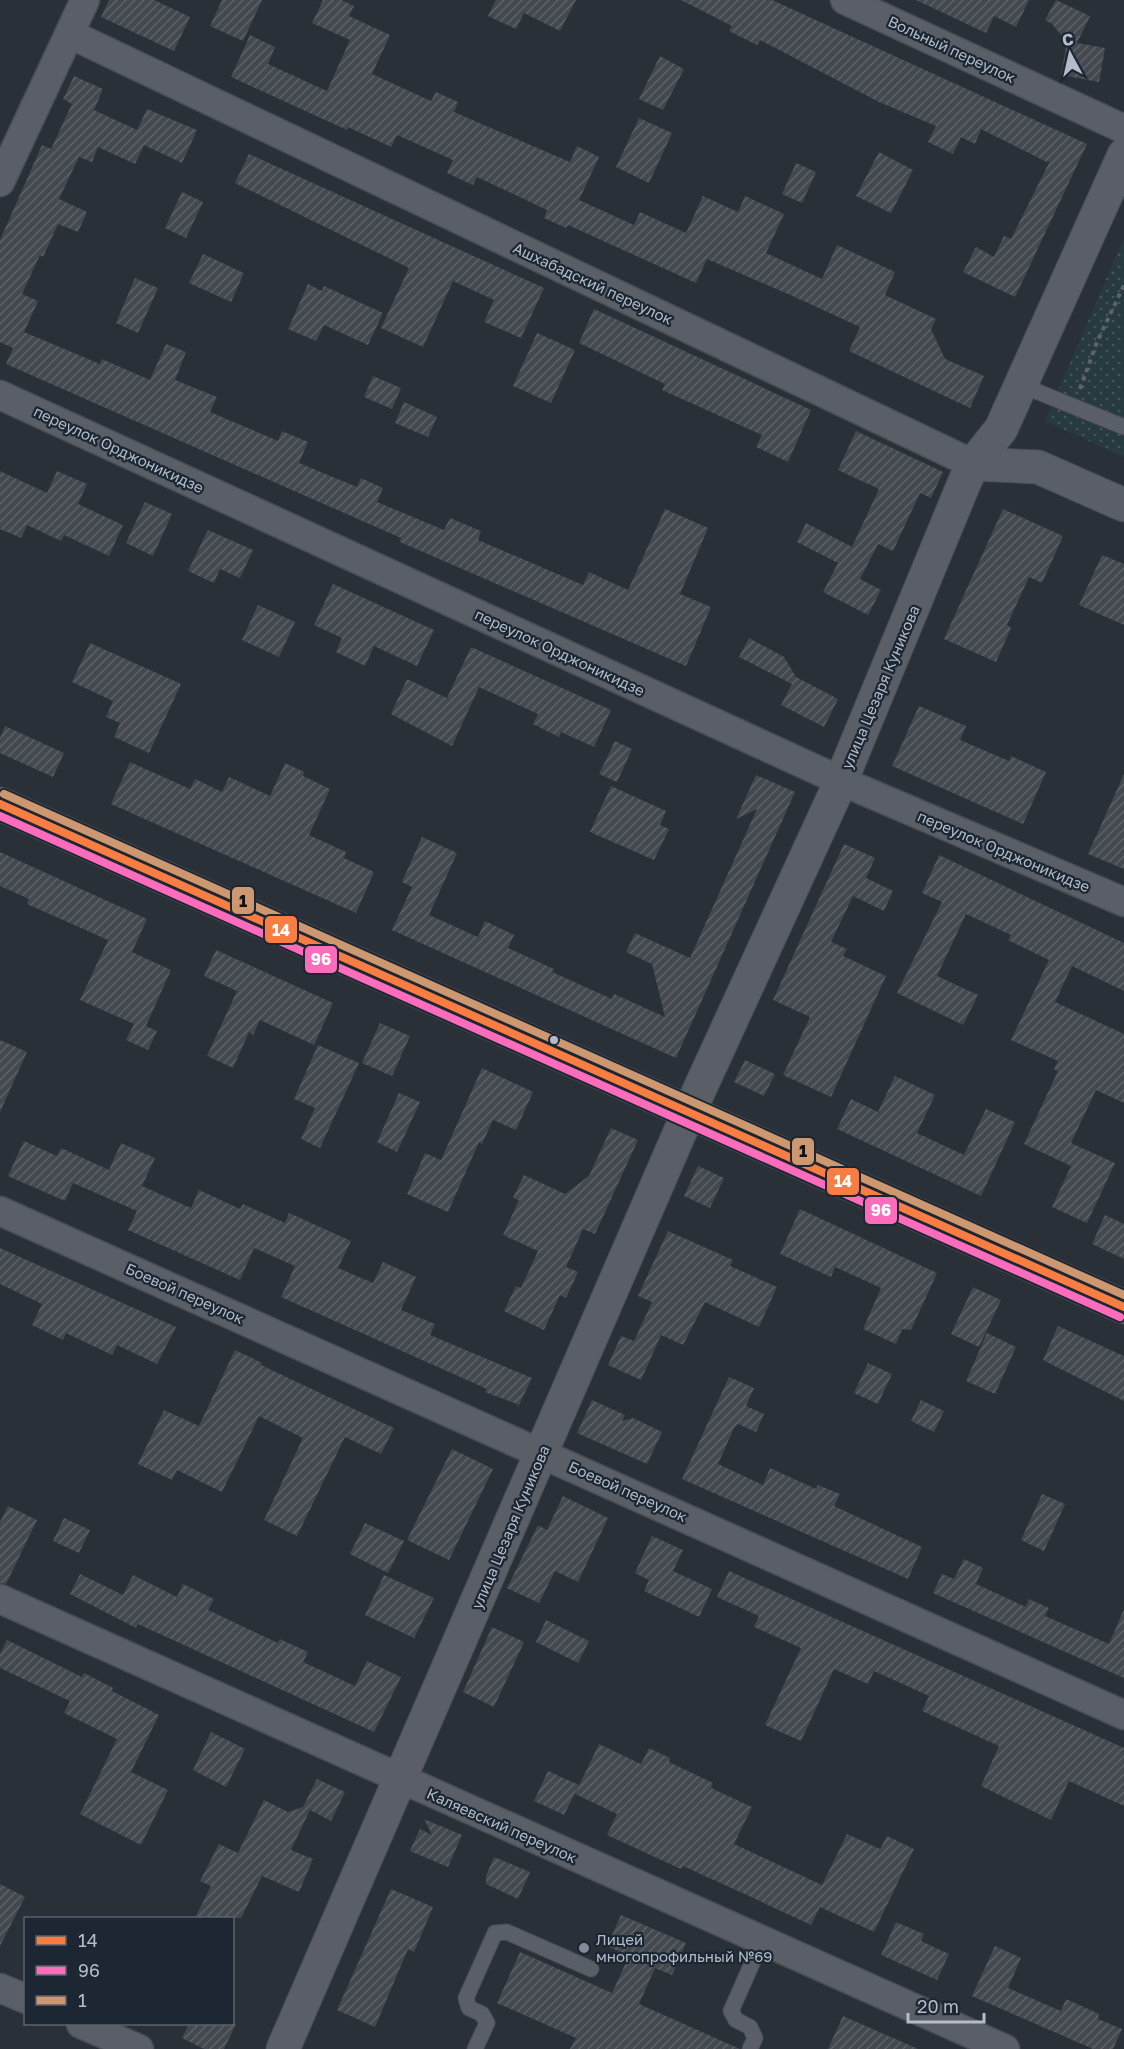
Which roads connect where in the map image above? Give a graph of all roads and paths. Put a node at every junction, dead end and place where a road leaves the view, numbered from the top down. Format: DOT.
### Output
graph roads {
  1 [pos="85,0"];
  2 [pos="845,0"];
  3 [pos="69,34"];
  4 [pos="1124,129"];
  5 [pos="1124,155"];
  6 [pos="0,182"];
  7 [pos="1124,285"];
  8 [pos="1021,385"];
  9 [pos="0,395"];
  10 [pos="1074,406"];
  11 [pos="1124,426"];
  12 [pos="973,464"];
  13 [pos="1124,505"];
  14 [pos="841,781"];
  15 [pos="0,804"];
  16 [pos="1124,902"];
  17 [pos="689,1111"];
  18 [pos="0,1210"];
  19 [pos="1124,1307"];
  20 [pos="542,1453"];
  21 [pos="0,1599"];
  22 [pos="1124,1715"];
  23 [pos="401,1780"];
  24 [pos="762,1941"];
  25 [pos="591,1969"];
  26 [pos="0,1988"];
  27 [pos="24,1998"];
  28 [pos="83,2025"];
  29 [pos="139,2049"];
  30 [pos="283,2049"];
  31 [pos="475,2049"];
  32 [pos="750,2049"];
  33 [pos="1005,2049"];
  1 -- 3 [label="street"];
  2 -- 4 [label="street, Вольный переулок"];
  3 -- 6 [label="street"];
  3 -- 12 [label="street, Ашхабадский переулок"];
  5 -- 8 [label="street, улица Цезаря Куникова"];
  7 -- 10 [label="path"];
  8 -- 10 [label="lane"];
  8 -- 12 [label="street, улица Цезаря Куникова"];
  9 -- 14 [label="street, переулок Орджоникидзе"];
  10 -- 11 [label="lane"];
  12 -- 13 [label="street, Ашхабадский переулок"];
  12 -- 14 [label="street, улица Цезаря Куникова"];
  14 -- 16 [label="street, переулок Орджоникидзе"];
  14 -- 17 [label="street, улица Цезаря Куникова"];
  15 -- 17 [label="main road"];
  17 -- 19 [label="main road"];
  17 -- 20 [label="street, улица Цезаря Куникова"];
  18 -- 20 [label="street, Боевой переулок"];
  20 -- 22 [label="street, Боевой переулок"];
  20 -- 23 [label="street, улица Цезаря Куникова"];
  21 -- 23 [label="street, Каляевский переулок"];
  23 -- 24 [label="street, Каляевский переулок"];
  23 -- 30 [label="street, улица Цезаря Куникова"];
  24 -- 32 [label="lane"];
  24 -- 33 [label="street, Каляевский переулок"];
  25 -- 31 [label="lane"];
  26 -- 27 [label="street"];
  28 -- 29 [label="street"];
}
